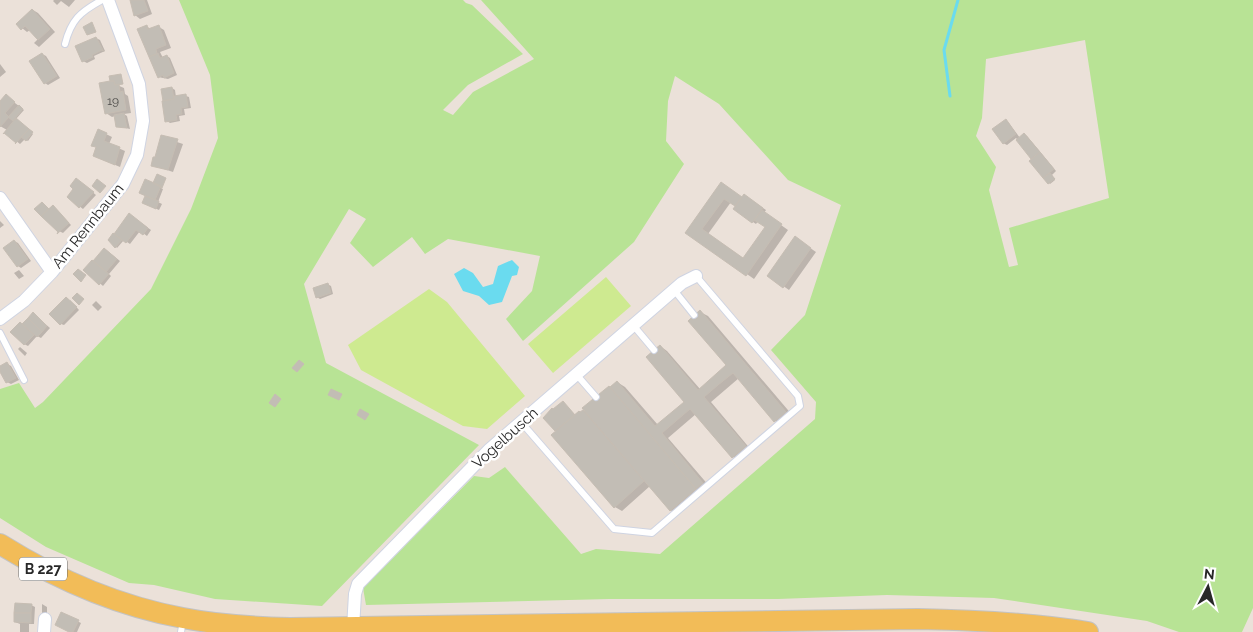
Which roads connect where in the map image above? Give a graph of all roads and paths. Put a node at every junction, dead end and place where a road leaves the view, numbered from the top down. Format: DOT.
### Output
graph roads {
  1 [pos="102,0"];
  2 [pos="108,0"];
  3 [pos="65,44"];
  4 [pos="0,198"];
  5 [pos="52,272"];
  6 [pos="696,276"];
  7 [pos="674,290"];
  8 [pos="694,315"];
  9 [pos="0,319"];
  10 [pos="633,325"];
  11 [pos="0,334"];
  12 [pos="654,350"];
  13 [pos="576,374"];
  14 [pos="24,380"];
  15 [pos="596,397"];
  16 [pos="521,422"];
  17 [pos="0,544"];
  18 [pos="182,625"];
  19 [pos="354,628"];
  20 [pos="396,629"];
  21 [pos="1088,632"];
  1 -- 3 [label="lane"];
  2 -- 5 [label="street, Am Rennbaum"];
  4 -- 5 [label="street"];
  5 -- 9 [label="street, Am Rennbaum"];
  6 -- 7 [label="street, Vogelbusch"];
  6 -- 16 [label="lane"];
  7 -- 8 [label="lane"];
  7 -- 10 [label="street, Vogelbusch"];
  10 -- 12 [label="lane"];
  10 -- 13 [label="street, Vogelbusch"];
  11 -- 14 [label="lane"];
  13 -- 15 [label="lane"];
  13 -- 16 [label="street, Vogelbusch"];
  16 -- 19 [label="street, Vogelbusch"];
  17 -- 18 [label="main road, B 227"];
  18 -- 19 [label="main road, B 227"];
  19 -- 20 [label="main road, B 227"];
  20 -- 21 [label="main road, B 227"];
}
